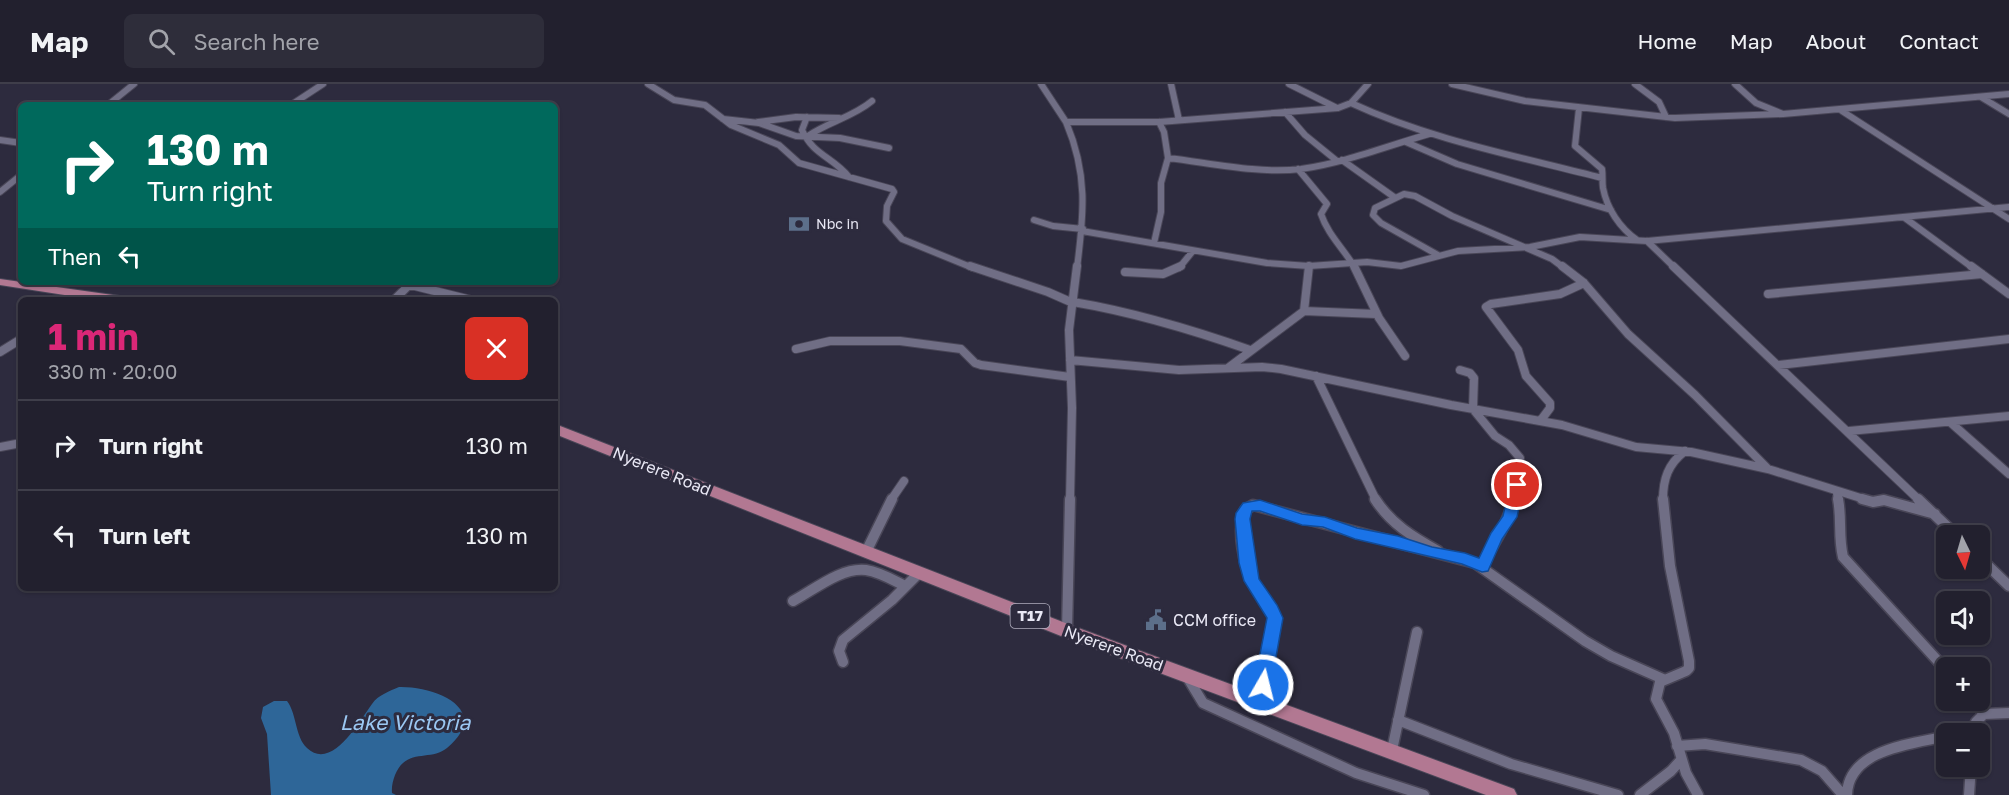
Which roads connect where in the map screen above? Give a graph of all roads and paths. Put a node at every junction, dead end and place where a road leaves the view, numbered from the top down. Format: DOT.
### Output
graph roads {
  1 [pos="134,84"];
  2 [pos="323,84"];
  3 [pos="648,84"];
  4 [pos="1041,84"];
  5 [pos="1171,84"];
  6 [pos="1290,84"];
  7 [pos="1368,84"];
  8 [pos="1452,84"];
  9 [pos="1635,84"];
  10 [pos="1734,84"];
  11 [pos="1468,86"];
  12 [pos="2009,94"];
  13 [pos="1981,97"];
  14 [pos="872,101"];
  15 [pos="112,102"];
  16 [pos="296,102"];
  17 [pos="1351,103"];
  18 [pos="1338,108"];
  19 [pos="1579,108"];
  20 [pos="1842,110"];
  21 [pos="1285,112"];
  22 [pos="1783,114"];
  23 [pos="2009,114"];
  24 [pos="807,117"];
  25 [pos="1666,117"];
  26 [pos="839,118"];
  27 [pos="723,119"];
  28 [pos="1179,120"];
  29 [pos="1066,122"];
  30 [pos="1158,122"];
  31 [pos="755,123"];
  32 [pos="1429,134"];
  33 [pos="806,136"];
  34 [pos="0,140"];
  35 [pos="1406,142"];
  36 [pos="18,143"];
  37 [pos="889,148"];
  38 [pos="1168,158"];
  39 [pos="1339,160"];
  40 [pos="1298,169"];
  41 [pos="18,177"];
  42 [pos="849,177"];
  43 [pos="1602,178"];
  44 [pos="0,192"];
  45 [pos="1394,197"];
  46 [pos="2009,207"];
  47 [pos="1993,209"];
  48 [pos="1611,210"];
  49 [pos="1905,218"];
  50 [pos="2009,219"];
  51 [pos="1034,220"];
  52 [pos="1082,230"];
  53 [pos="1643,241"];
  54 [pos="1154,243"];
  55 [pos="1530,247"];
  56 [pos="1192,252"];
  57 [pos="1438,255"];
  58 [pos="1352,262"];
  59 [pos="1309,266"];
  60 [pos="1125,272"];
  61 [pos="1982,274"];
  62 [pos="0,282"];
  63 [pos="1584,283"];
  64 [pos="409,285"];
  65 [pos="1768,294"];
  66 [pos="2009,294"];
  67 [pos="87,297"];
  68 [pos="397,297"];
  69 [pos="459,297"];
  70 [pos="1073,302"];
  71 [pos="1304,311"];
  72 [pos="1376,314"];
  73 [pos="2009,339"];
  74 [pos="18,341"];
  75 [pos="796,349"];
  76 [pos="1250,350"];
  77 [pos="0,352"];
  78 [pos="1405,356"];
  79 [pos="1070,360"];
  80 [pos="1779,365"];
  81 [pos="1228,368"];
  82 [pos="1461,370"];
  83 [pos="1316,376"];
  84 [pos="1070,377"];
  85 [pos="1473,409"];
  86 [pos="2009,416"];
  87 [pos="1541,420"];
  88 [pos="1950,422"];
  89 [pos="558,430"];
  90 [pos="1849,431"];
  91 [pos="18,444"];
  92 [pos="0,447"];
  93 [pos="1685,451"];
  94 [pos="1768,468"];
  95 [pos="2009,474"];
  96 [pos="904,482"];
  97 [pos="1837,493"];
  98 [pos="1935,514"];
  99 [pos="1946,525"];
  100 [pos="866,552"];
  101 [pos="1446,555"];
  102 [pos="1482,566"];
  103 [pos="1990,568"];
  104 [pos="919,573"];
  105 [pos="905,586"];
  106 [pos="2009,586"];
  107 [pos="793,601"];
  108 [pos="1067,631"];
  109 [pos="1417,632"];
  110 [pos="1936,659"];
  111 [pos="843,662"];
  112 [pos="1186,673"];
  113 [pos="1663,679"];
  114 [pos="1260,701"];
  115 [pos="1981,711"];
  116 [pos="2009,713"];
  117 [pos="1984,714"];
  118 [pos="1398,720"];
  119 [pos="1975,723"];
  120 [pos="1936,739"];
  121 [pos="1677,746"];
  122 [pos="1392,750"];
  123 [pos="1682,760"];
  124 [pos="1970,777"];
  125 [pos="1424,795"];
  126 [pos="1508,795"];
  127 [pos="1618,795"];
  128 [pos="1640,795"];
  129 [pos="1698,795"];
  130 [pos="1845,795"];
  131 [pos="1969,795"];
  1 -- 15 [label="street"];
  2 -- 16 [label="street"];
  3 -- 27 [label="street"];
  4 -- 29 [label="street"];
  5 -- 28 [label="street"];
  6 -- 18 [label="street"];
  7 -- 17 [label="street"];
  8 -- 11 [label="street"];
  9 -- 25 [label="street"];
  10 -- 22 [label="street"];
  11 -- 19 [label="street"];
  12 -- 13 [label="street"];
  13 -- 20 [label="street"];
  13 -- 23 [label="street"];
  14 -- 26 [label="street"];
  17 -- 18 [label="street"];
  17 -- 32 [label="street"];
  18 -- 21 [label="street"];
  19 -- 25 [label="street"];
  19 -- 43 [label="street"];
  20 -- 22 [label="street"];
  20 -- 47 [label="street"];
  21 -- 28 [label="street"];
  21 -- 39 [label="street"];
  22 -- 25 [label="street"];
  24 -- 26 [label="street"];
  24 -- 31 [label="street"];
  24 -- 33 [label="street"];
  26 -- 33 [label="street"];
  27 -- 31 [label="street"];
  27 -- 42 [label="street"];
  28 -- 30 [label="street"];
  29 -- 30 [label="street"];
  29 -- 52 [label="street"];
  30 -- 38 [label="street"];
  31 -- 33 [label="street"];
  32 -- 35 [label="street"];
  32 -- 43 [label="street"];
  33 -- 37 [label="street"];
  33 -- 42 [label="street"];
  34 -- 36 [label="street"];
  35 -- 39 [label="street"];
  35 -- 48 [label="street"];
  38 -- 40 [label="street"];
  38 -- 54 [label="street"];
  39 -- 40 [label="street"];
  39 -- 45 [label="street"];
  40 -- 58 [label="street"];
  41 -- 44 [label="street"];
  42 -- 70 [label="street"];
  43 -- 48 [label="street"];
  45 -- 55 [label="street"];
  45 -- 57 [label="street"];
  46 -- 47 [label="street"];
  47 -- 49 [label="street"];
  47 -- 50 [label="street"];
  48 -- 53 [label="street"];
  49 -- 53 [label="street"];
  49 -- 61 [label="street"];
  51 -- 52 [label="street"];
  52 -- 54 [label="street"];
  52 -- 70 [label="street"];
  53 -- 55 [label="street"];
  53 -- 80 [label="street"];
  54 -- 56 [label="street"];
  55 -- 57 [label="street"];
  55 -- 63 [label="street"];
  56 -- 59 [label="street"];
  56 -- 60 [label="street"];
  57 -- 58 [label="street"];
  58 -- 59 [label="street"];
  58 -- 72 [label="street"];
  59 -- 71 [label="street"];
  61 -- 65 [label="street"];
  61 -- 66 [label="street"];
  62 -- 67 [label="main road"];
  63 -- 87 [label="street"];
  63 -- 94 [label="street"];
  64 -- 68 [label="street"];
  64 -- 69 [label="street"];
  70 -- 76 [label="street"];
  70 -- 79 [label="street"];
  71 -- 72 [label="street"];
  71 -- 76 [label="street"];
  72 -- 78 [label="street"];
  73 -- 80 [label="street"];
  74 -- 77 [label="street"];
  75 -- 84 [label="street"];
  76 -- 81 [label="street"];
  79 -- 81 [label="street"];
  79 -- 84 [label="street"];
  80 -- 90 [label="street"];
  81 -- 83 [label="street"];
  82 -- 85 [label="street"];
  83 -- 85 [label="street"];
  83 -- 101 [label="street"];
  84 -- 108 [label="street"];
  85 -- 87 [label="street"];
  85 -- 102 [label="street"];
  86 -- 88 [label="street"];
  87 -- 93 [label="street"];
  88 -- 90 [label="street"];
  88 -- 95 [label="street"];
  89 -- 100 [label="main road, Nyerere Road / T17"];
  90 -- 98 [label="street"];
  91 -- 92 [label="street"];
  93 -- 94 [label="street"];
  93 -- 113 [label="street"];
  94 -- 97 [label="street"];
  96 -- 100 [label="street"];
  97 -- 98 [label="street"];
  97 -- 110 [label="street"];
  98 -- 99 [label="street"];
  100 -- 104 [label="main road, Nyerere Road / T17"];
  101 -- 102 [label="street"];
  101 -- 114 [label="street"];
  102 -- 113 [label="street"];
  103 -- 106 [label="street"];
  104 -- 105 [label="street"];
  104 -- 108 [label="main road, Nyerere Road / T17"];
  105 -- 107 [label="street"];
  105 -- 111 [label="street"];
  108 -- 112 [label="main road, Nyerere Road / T17"];
  109 -- 118 [label="street"];
  112 -- 114 [label="main road, Nyerere Road / T17"];
  112 -- 125 [label="street"];
  113 -- 121 [label="street"];
  114 -- 122 [label="main road, Nyerere Road / T17"];
  115 -- 117 [label="street"];
  116 -- 117 [label="street"];
  117 -- 119 [label="street"];
  118 -- 122 [label="street"];
  118 -- 127 [label="street"];
  120 -- 130 [label="street"];
  121 -- 123 [label="street"];
  121 -- 130 [label="street"];
  122 -- 126 [label="main road, Nyerere Road / T17"];
  123 -- 128 [label="street"];
  123 -- 129 [label="street"];
  124 -- 131 [label="street"];
}
